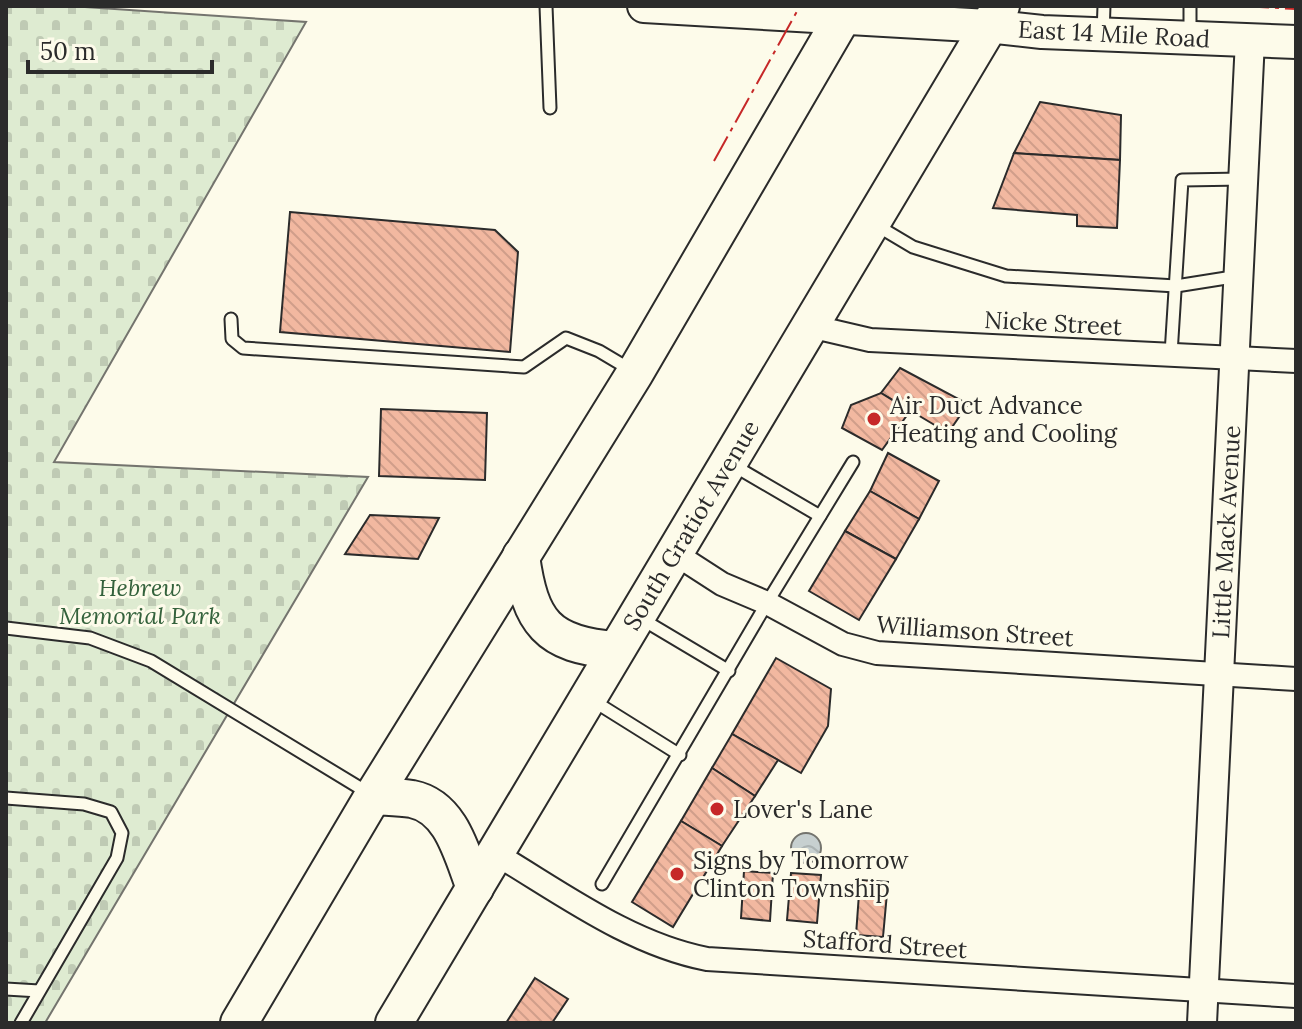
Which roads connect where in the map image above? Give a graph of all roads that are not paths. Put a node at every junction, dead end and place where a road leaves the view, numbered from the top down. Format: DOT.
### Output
graph roads {
  1 [pos="546,6"];
  2 [pos="644,6"];
  3 [pos="846,12"];
  4 [pos="994,16"];
  5 [pos="1103,20"];
  6 [pos="1190,22"];
  7 [pos="1250,40"];
  8 [pos="1296,42"];
  9 [pos="550,108"];
  10 [pos="1244,179"];
  11 [pos="872,222"];
  12 [pos="1240,275"];
  13 [pos="1176,286"];
  14 [pos="231,319"];
  15 [pos="810,326"];
  16 [pos="1171,354"];
  17 [pos="1236,357"];
  18 [pos="1296,361"];
  19 [pos="635,373"];
  20 [pos="728,462"];
  21 [pos="853,462"];
  22 [pos="820,516"];
  23 [pos="674,553"];
  24 [pos="521,556"];
  25 [pos="767,603"];
  26 [pos="636,616"];
  27 [pos="6,628"];
  28 [pos="615,650"];
  29 [pos="729,671"];
  30 [pos="1218,675"];
  31 [pos="1296,679"];
  32 [pos="588,698"];
  33 [pos="680,755"];
  34 [pos="373,796"];
  35 [pos="6,798"];
  36 [pos="496,854"];
  37 [pos="602,884"];
  38 [pos="475,888"];
  39 [pos="6,989"];
  40 [pos="1205,990"];
  41 [pos="39,991"];
  42 [pos="1296,996"];
  43 [pos="21,1023"];
  44 [pos="239,1023"];
  45 [pos="394,1023"];
  46 [pos="1202,1023"];
  1 -- 9 [label="lane"];
  2 -- 3 [label="main road, East 14 Mile Road"];
  3 -- 4 [label="main road, East 14 Mile Road"];
  3 -- 19 [label="main road"];
  4 -- 5 [label="main road, East 14 Mile Road"];
  4 -- 11 [label="main road, South Gratiot Avenue"];
  5 -- 6 [label="main road, East 14 Mile Road"];
  6 -- 7 [label="main road, East 14 Mile Road"];
  7 -- 8 [label="main road, East 14 Mile Road"];
  7 -- 10 [label="street, Little Mack Avenue"];
  10 -- 12 [label="street, Little Mack Avenue"];
  10 -- 13 [label="lane"];
  11 -- 13 [label="lane"];
  11 -- 15 [label="main road, South Gratiot Avenue"];
  12 -- 13 [label="lane"];
  12 -- 17 [label="street, Little Mack Avenue"];
  13 -- 16 [label="lane"];
  14 -- 19 [label="lane"];
  15 -- 16 [label="street, Nicke Street"];
  15 -- 20 [label="main road, South Gratiot Avenue"];
  16 -- 17 [label="street, Nicke Street"];
  17 -- 18 [label="street, Nicke Street"];
  17 -- 30 [label="street, Little Mack Avenue"];
  19 -- 24 [label="main road"];
  20 -- 22 [label="lane"];
  20 -- 23 [label="main road, South Gratiot Avenue"];
  21 -- 22 [label="lane"];
  22 -- 25 [label="lane"];
  23 -- 25 [label="street, Williamson Street"];
  23 -- 26 [label="main road, South Gratiot Avenue"];
  24 -- 28 [label="main road"];
  24 -- 34 [label="main road"];
  25 -- 29 [label="lane"];
  25 -- 30 [label="street, Williamson Street"];
  26 -- 28 [label="main road, South Gratiot Avenue"];
  26 -- 29 [label="lane"];
  27 -- 34 [label="lane"];
  28 -- 32 [label="main road, South Gratiot Avenue"];
  29 -- 33 [label="lane"];
  30 -- 31 [label="street, Williamson Street"];
  30 -- 40 [label="street, Little Mack Avenue"];
  32 -- 33 [label="lane"];
  32 -- 36 [label="main road, South Gratiot Avenue"];
  33 -- 37 [label="lane"];
  34 -- 38 [label="main road"];
  34 -- 44 [label="main road"];
  35 -- 41 [label="lane"];
  36 -- 38 [label="main road, South Gratiot Avenue"];
  36 -- 40 [label="street, Stafford Street"];
  38 -- 45 [label="main road, South Gratiot Avenue"];
  39 -- 41 [label="lane"];
  40 -- 42 [label="street, Stafford Street"];
  40 -- 46 [label="street, Little Mack Avenue"];
  41 -- 43 [label="lane"];
}
